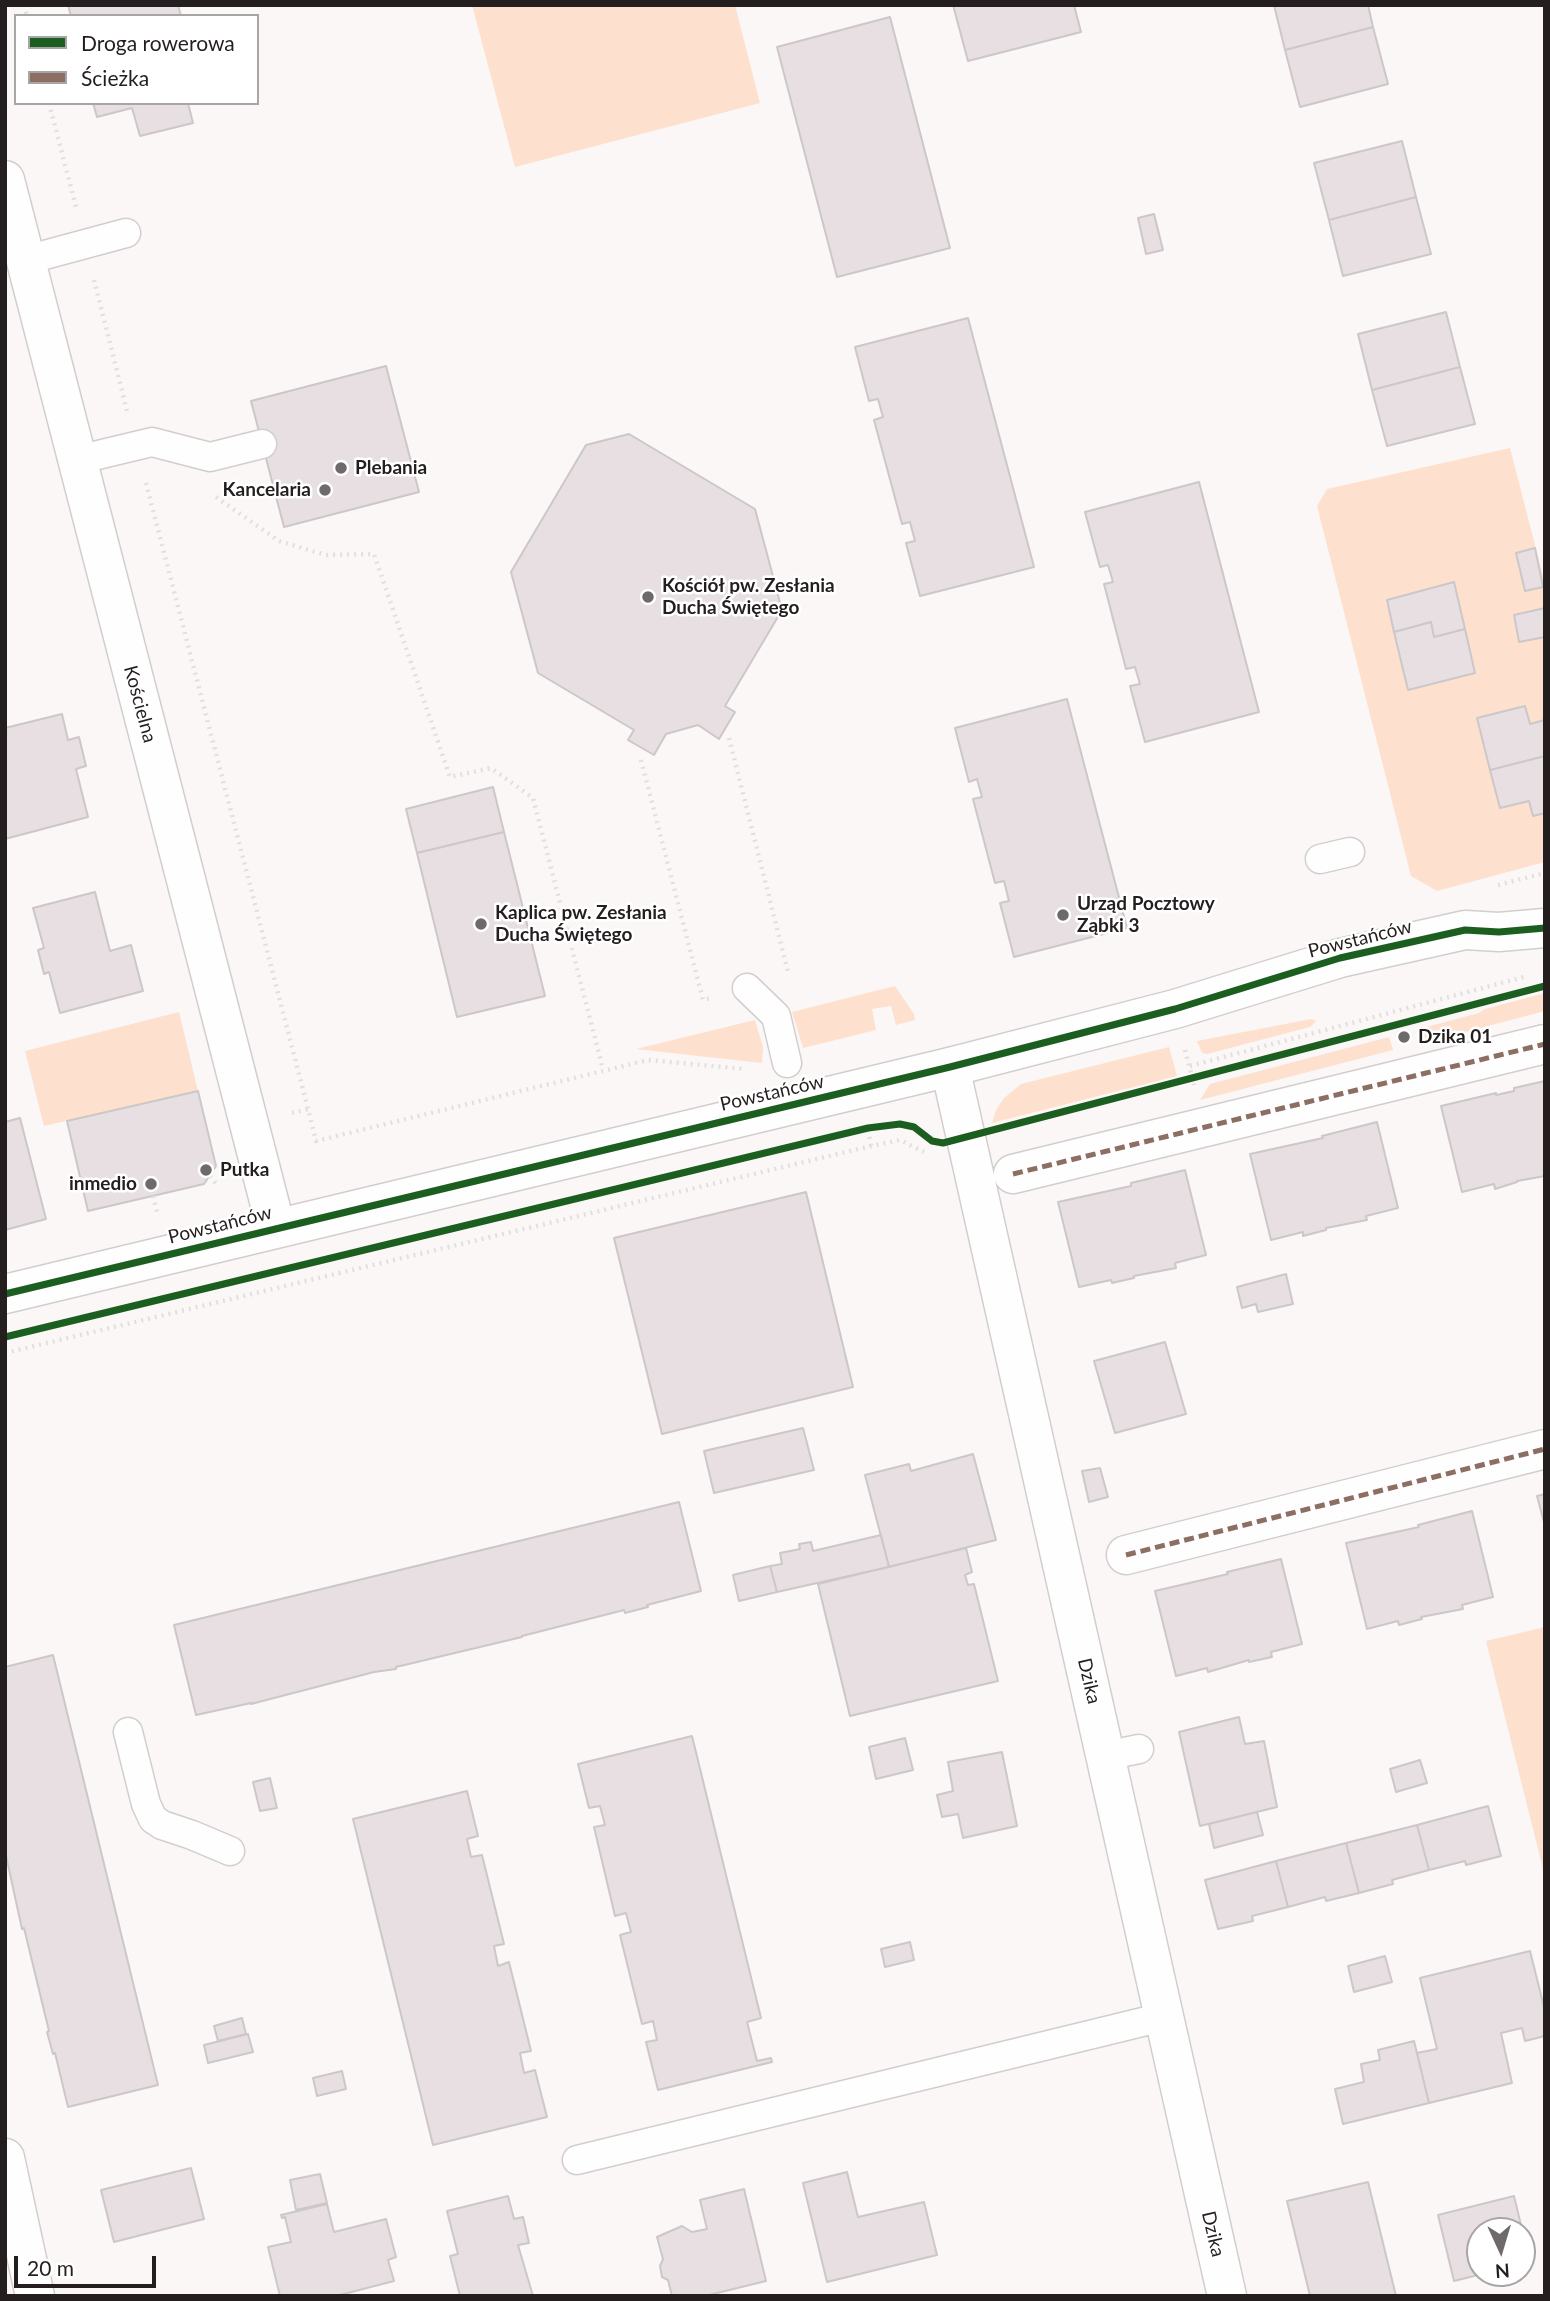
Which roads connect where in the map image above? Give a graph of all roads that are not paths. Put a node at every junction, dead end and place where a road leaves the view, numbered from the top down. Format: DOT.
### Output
graph roads {
  1 [pos="5,180"];
  2 [pos="126,233"];
  3 [pos="26,260"];
  4 [pos="262,444"];
  5 [pos="77,460"];
  6 [pos="1350,852"];
  7 [pos="1320,859"];
  8 [pos="1545,928"];
  9 [pos="747,988"];
  10 [pos="1545,1044"];
  11 [pos="786,1062"];
  12 [pos="950,1067"];
  13 [pos="1013,1174"];
  14 [pos="276,1228"];
  15 [pos="5,1294"];
  16 [pos="1545,1449"];
  17 [pos="1126,1555"];
  18 [pos="128,1732"];
  19 [pos="230,1851"];
  20 [pos="1163,2017"];
  21 [pos="576,2160"];
  22 [pos="7,2176"];
  23 [pos="34,2296"];
  24 [pos="1227,2296"];
  1 -- 3 [label="street, Kościelna"];
  2 -- 3 [label="lane"];
  3 -- 5 [label="street, Kościelna"];
  4 -- 5 [label="lane"];
  5 -- 14 [label="street, Kościelna"];
  6 -- 7 [label="lane"];
  8 -- 12 [label="street, Powstańców"];
  9 -- 11 [label="lane"];
  10 -- 13 [label="street"];
  12 -- 14 [label="street, Powstańców"];
  12 -- 20 [label="street, Dzika"];
  14 -- 15 [label="street, Powstańców"];
  16 -- 17 [label="street"];
  18 -- 19 [label="lane"];
  20 -- 21 [label="lane"];
  20 -- 24 [label="street, Dzika"];
  22 -- 23 [label="street"];
}
